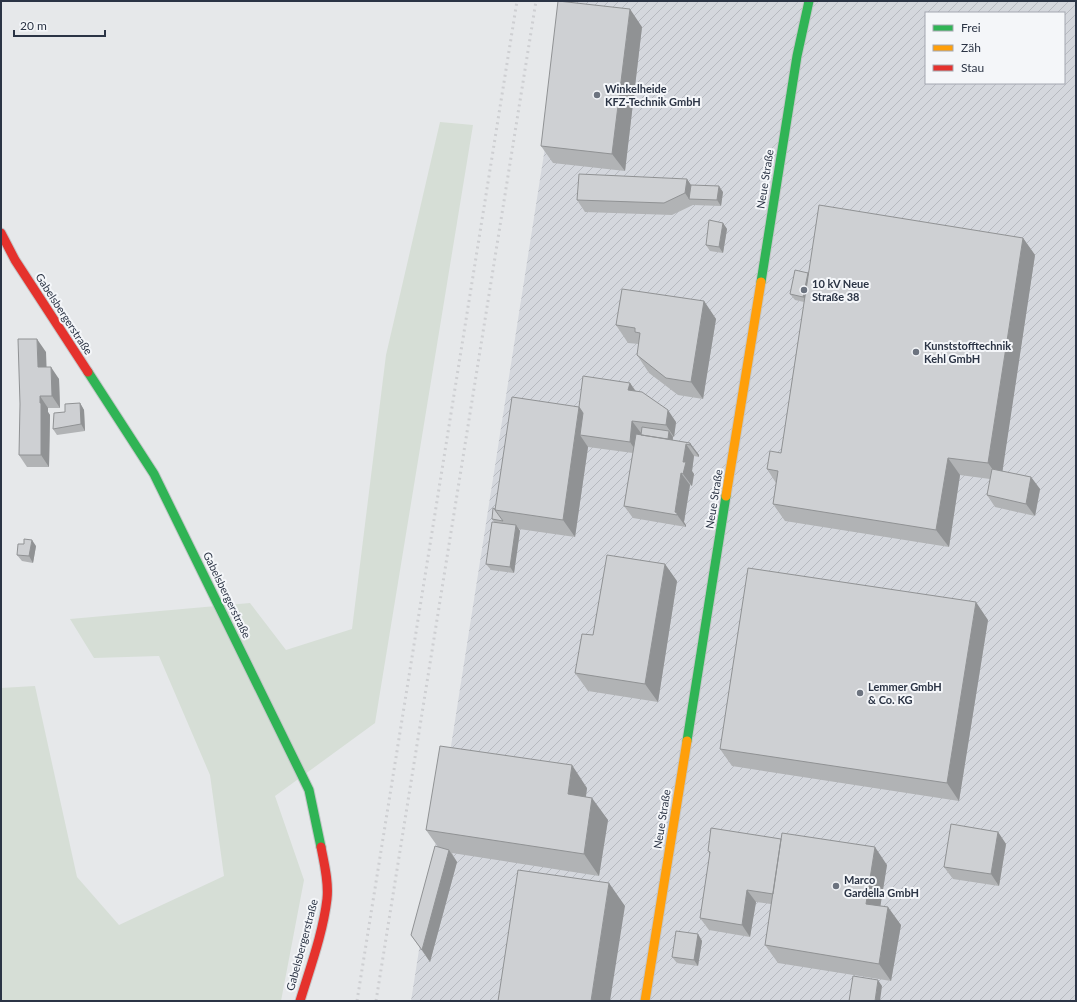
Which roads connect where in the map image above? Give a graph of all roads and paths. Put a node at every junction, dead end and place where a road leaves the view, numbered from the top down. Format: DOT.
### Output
graph roads {
  1 [pos="809,1"];
  2 [pos="1,233"];
  3 [pos="300,1001"];
  4 [pos="645,1001"];
  1 -- 4 [label="street, Neue Straße"];
  2 -- 3 [label="street, Gabelsbergerstraße"];
}
